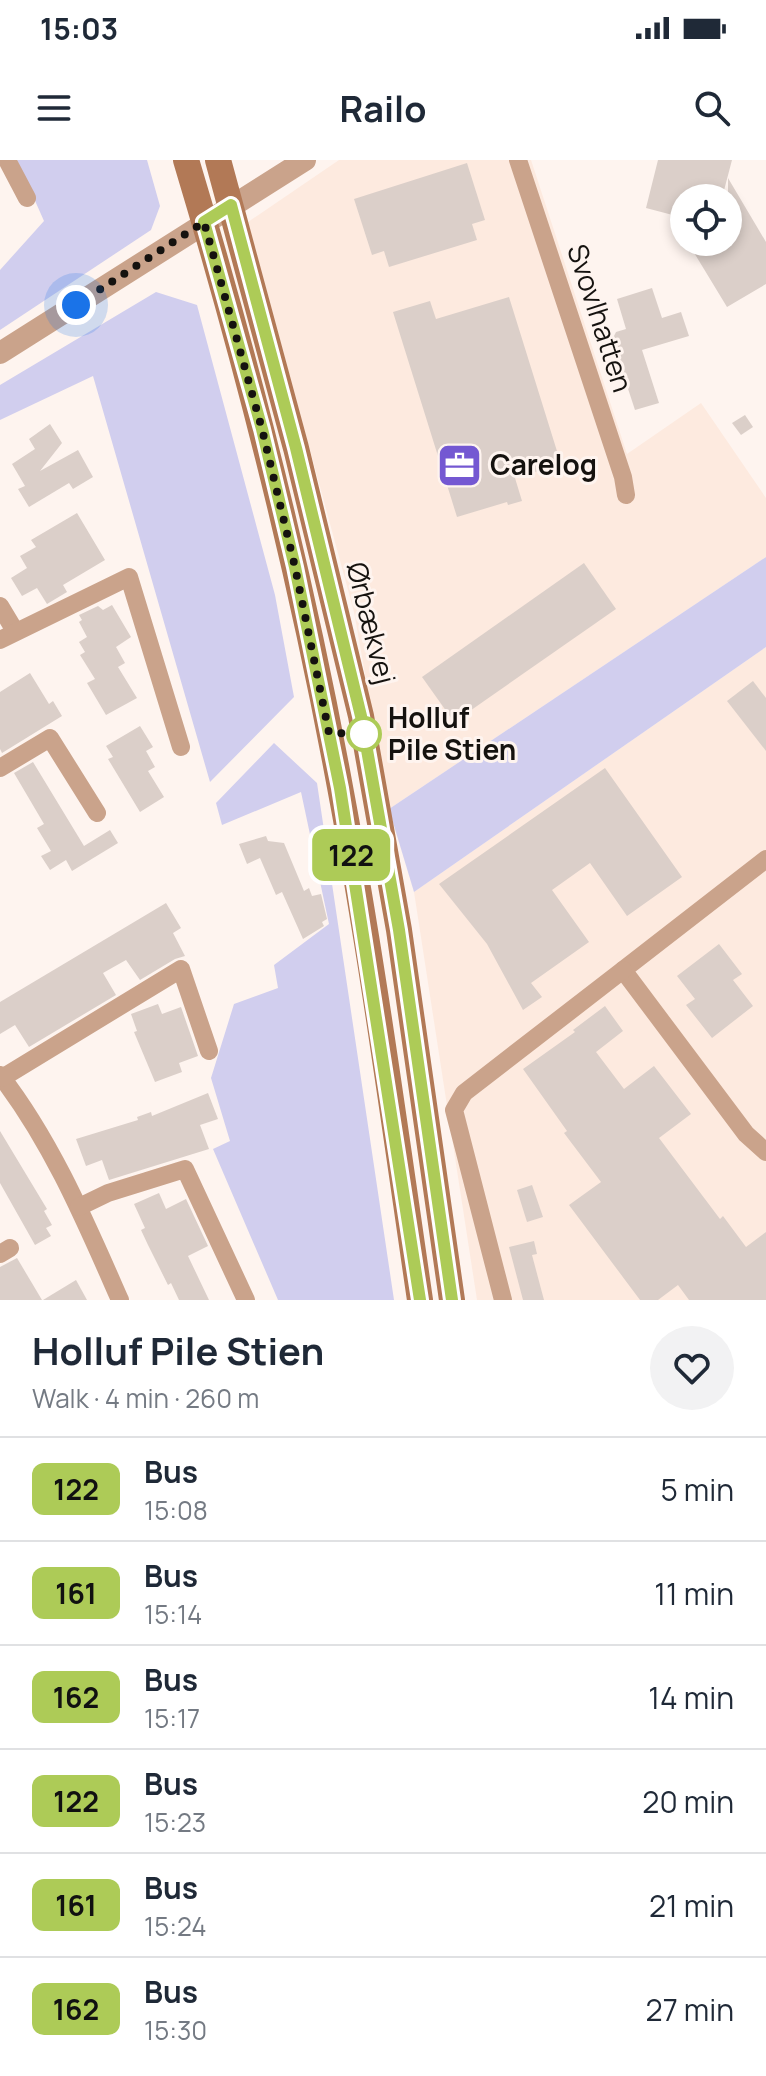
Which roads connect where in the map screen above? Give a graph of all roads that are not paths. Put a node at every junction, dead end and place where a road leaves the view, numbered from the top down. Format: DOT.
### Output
graph roads {
  1 [pos="186,160"];
  2 [pos="218,160"];
  3 [pos="305,160"];
  4 [pos="518,160"];
  5 [pos="11,161"];
  6 [pos="27,198"];
  7 [pos="231,205"];
  8 [pos="204,222"];
  9 [pos="0,353"];
  10 [pos="626,495"];
  11 [pos="0,606"];
  12 [pos="8,636"];
  13 [pos="181,747"];
  14 [pos="0,768"];
  15 [pos="97,813"];
  16 [pos="766,859"];
  17 [pos="623,970"];
  18 [pos="209,1051"];
  19 [pos="1,1076"];
  20 [pos="766,1152"];
  21 [pos="79,1207"];
  22 [pos="120,1300"];
  23 [pos="246,1300"];
  24 [pos="420,1300"];
  25 [pos="452,1300"];
  26 [pos="503,1300"];
  1 -- 8 [label="main road"];
  2 -- 7 [label="main road, Ørbækvej"];
  3 -- 7 [label="street"];
  4 -- 10 [label="street, Svovlhatten"];
  5 -- 6 [label="street"];
  7 -- 8 [label="street"];
  7 -- 25 [label="main road, Ørbækvej"];
  8 -- 9 [label="street"];
  8 -- 24 [label="main road"];
  11 -- 12 [label="street"];
  12 -- 13 [label="street"];
  14 -- 15 [label="street"];
  16 -- 17 [label="street"];
  17 -- 20 [label="street"];
  17 -- 26 [label="street"];
  18 -- 19 [label="street"];
  19 -- 21 [label="street"];
  21 -- 22 [label="street"];
  21 -- 23 [label="street"];
}
